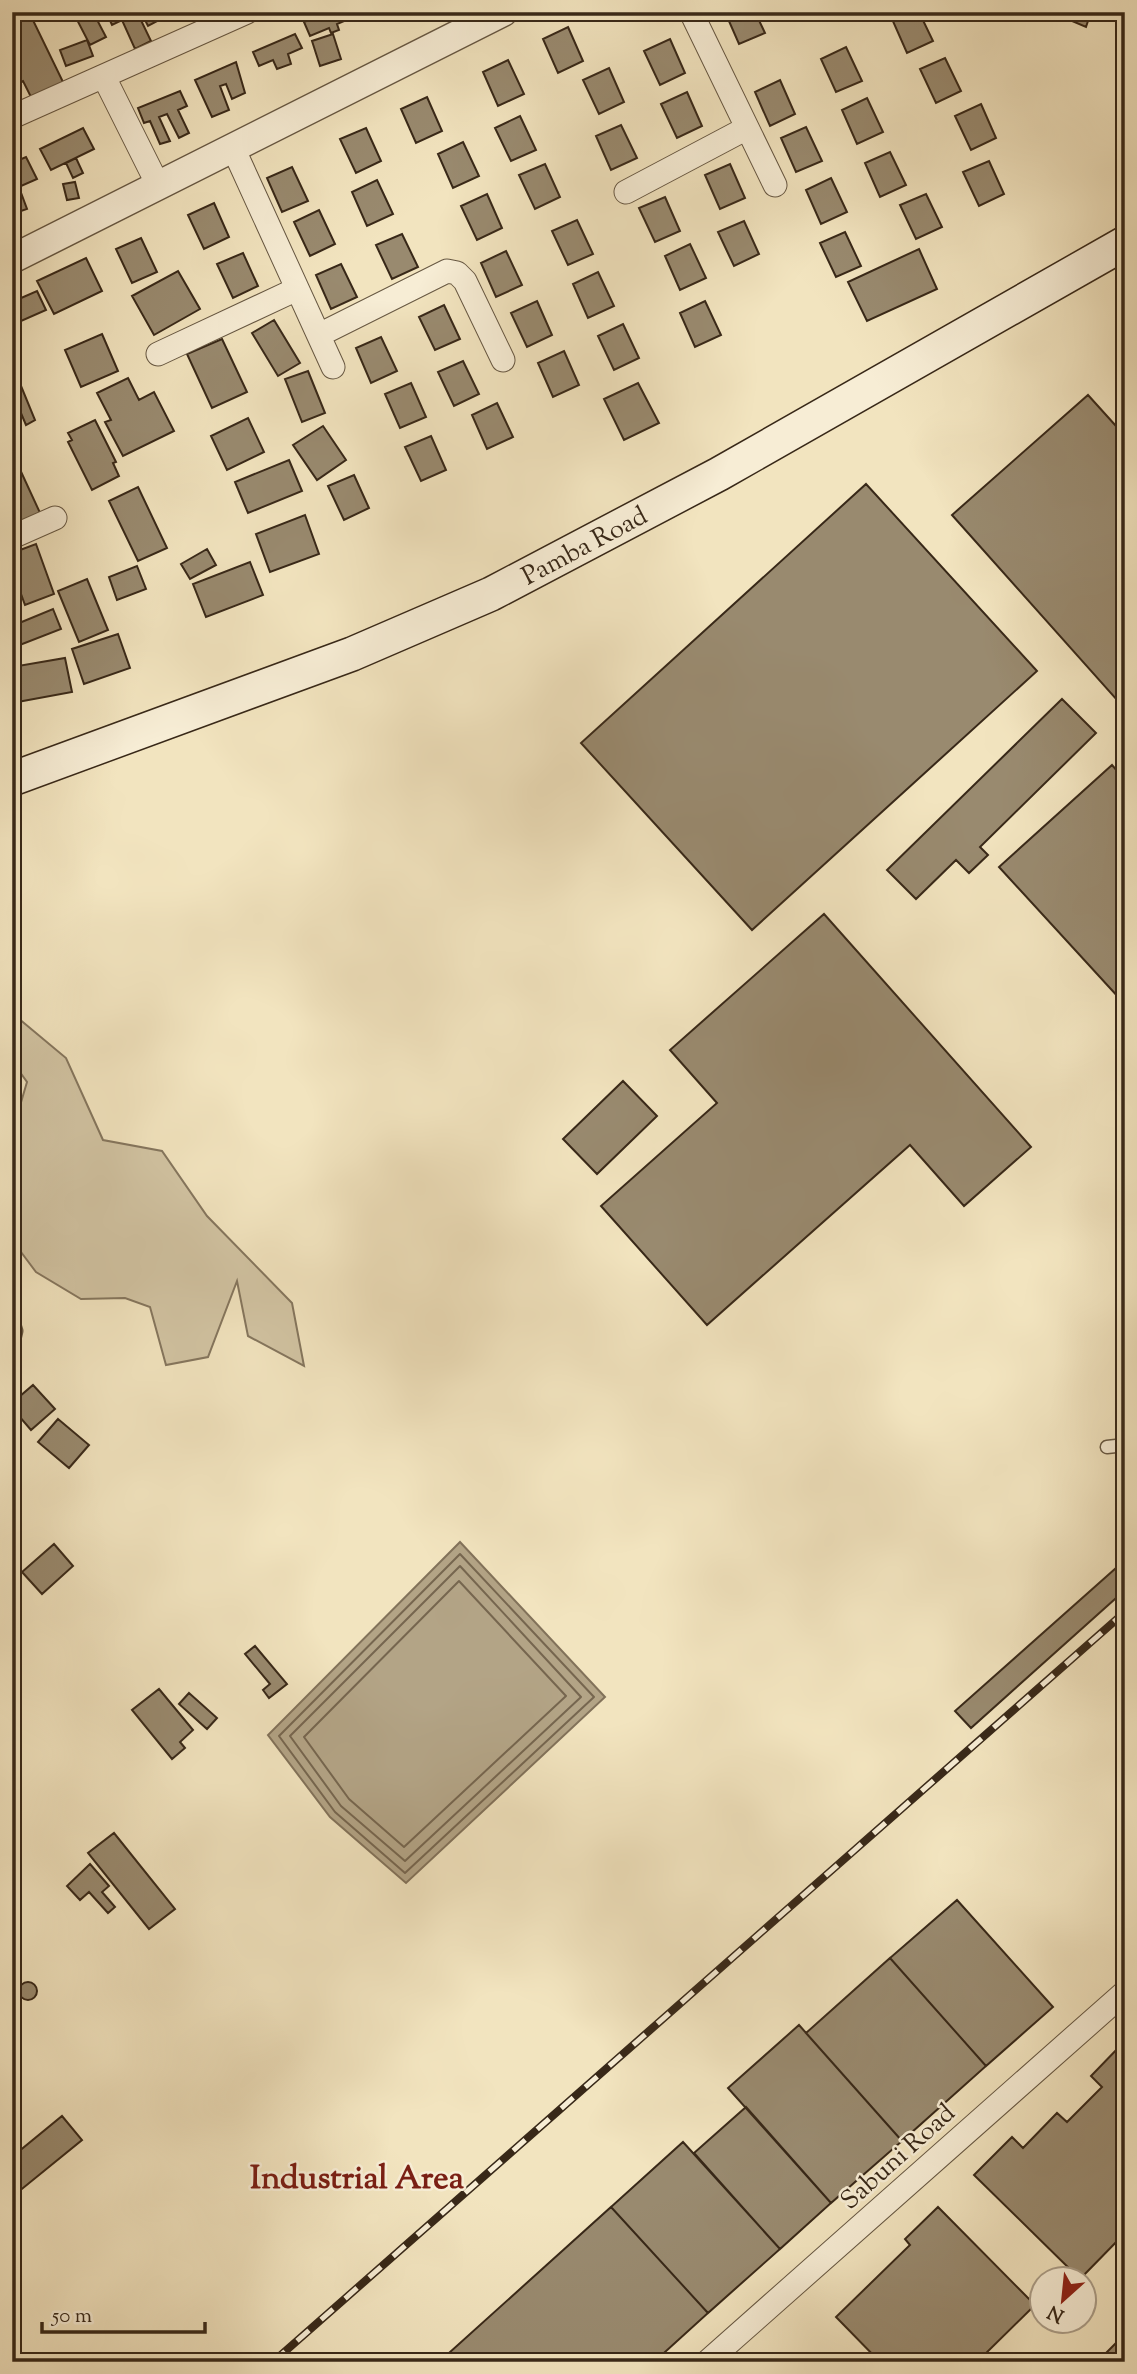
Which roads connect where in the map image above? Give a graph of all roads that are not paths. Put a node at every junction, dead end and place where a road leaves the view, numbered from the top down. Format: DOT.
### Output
graph roads {
  1 [pos="247,12"];
  2 [pos="503,12"];
  3 [pos="691,12"];
  4 [pos="104,77"];
  5 [pos="12,117"];
  6 [pos="747,128"];
  7 [pos="234,150"];
  8 [pos="775,186"];
  9 [pos="159,187"];
  10 [pos="626,192"];
  11 [pos="1125,243"];
  12 [pos="12,259"];
  13 [pos="298,289"];
  14 [pos="319,335"];
  15 [pos="158,354"];
  16 [pos="503,360"];
  17 [pos="333,367"];
  18 [pos="55,518"];
  19 [pos="12,537"];
  20 [pos="12,779"];
  21 [pos="12,1318"];
  22 [pos="12,1349"];
  23 [pos="1125,1445"];
  24 [pos="1107,1447"];
  25 [pos="1125,1992"];
  26 [pos="707,2362"];
  1 -- 4 [label="street"];
  2 -- 7 [label="street"];
  3 -- 6 [label="street"];
  4 -- 5 [label="street"];
  4 -- 9 [label="street"];
  6 -- 8 [label="street"];
  6 -- 10 [label="street"];
  7 -- 9 [label="street"];
  7 -- 13 [label="street"];
  9 -- 12 [label="street"];
  11 -- 20 [label="main road, Pamba Road"];
  13 -- 14 [label="street"];
  13 -- 15 [label="street"];
  14 -- 16 [label="street"];
  14 -- 17 [label="street"];
  18 -- 19 [label="street"];
  21 -- 22 [label="lane"];
  23 -- 24 [label="lane"];
  25 -- 26 [label="street, Sabuni Road"];
}
